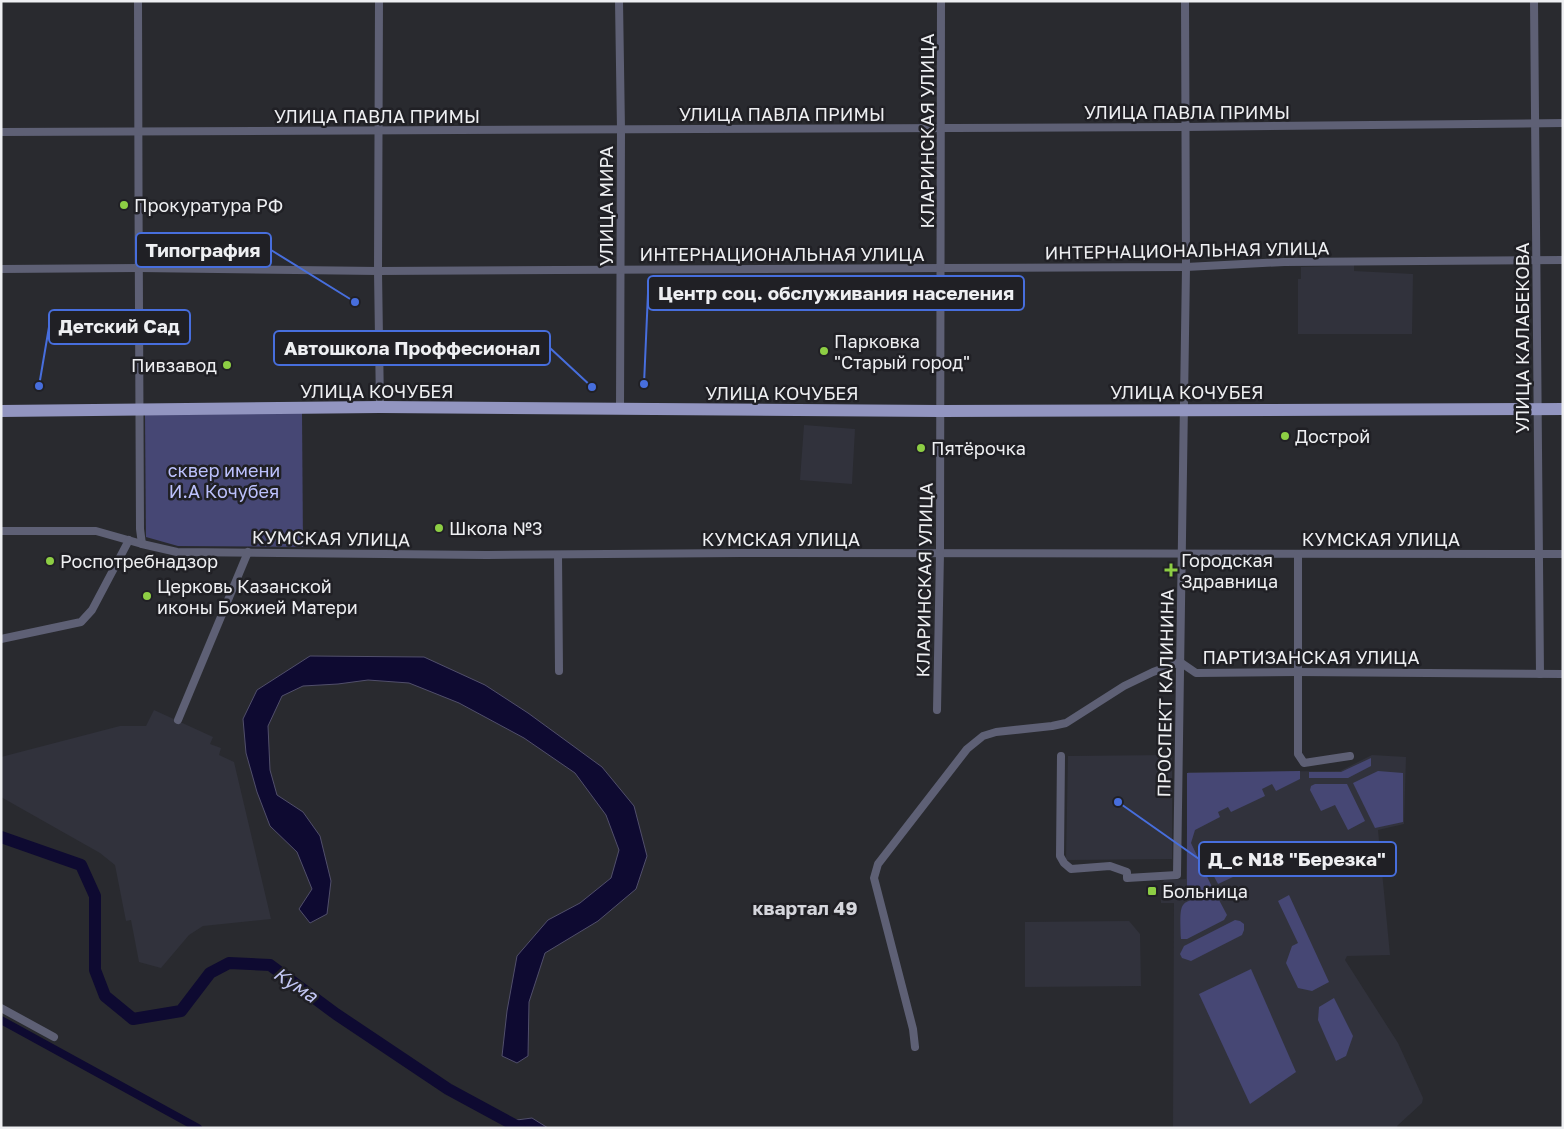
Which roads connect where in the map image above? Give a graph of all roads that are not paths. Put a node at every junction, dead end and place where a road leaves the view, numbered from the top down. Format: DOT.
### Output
graph roads {
  1 [pos="138,1"];
  2 [pos="379,1"];
  3 [pos="619,1"];
  4 [pos="941,1"];
  5 [pos="1185,1"];
  6 [pos="1534,1"];
  7 [pos="1563,122"];
  8 [pos="1535,123"];
  9 [pos="1186,127"];
  10 [pos="942,129"];
  11 [pos="621,130"];
  12 [pos="378,131"];
  13 [pos="1,132"];
  14 [pos="138,132"];
  15 [pos="1536,260"];
  16 [pos="1563,260"];
  17 [pos="1186,267"];
  18 [pos="139,268"];
  19 [pos="942,268"];
  20 [pos="1,269"];
  21 [pos="621,270"];
  22 [pos="378,271"];
  23 [pos="380,407"];
  24 [pos="1563,409"];
  25 [pos="138,410"];
  26 [pos="620,410"];
  27 [pos="1184,410"];
  28 [pos="1537,410"];
  29 [pos="1,411"];
  30 [pos="940,411"];
  31 [pos="1,531"];
  32 [pos="129,540"];
  33 [pos="142,544"];
  34 [pos="248,552"];
  35 [pos="940,553"];
  36 [pos="1182,554"];
  37 [pos="1298,554"];
  38 [pos="1538,554"];
  39 [pos="1563,554"];
  40 [pos="558,555"];
  41 [pos="1,639"];
  42 [pos="1180,662"];
  43 [pos="559,671"];
  44 [pos="1297,672"];
  45 [pos="1540,674"];
  46 [pos="1563,674"];
  47 [pos="937,710"];
  48 [pos="178,720"];
  49 [pos="1061,756"];
  50 [pos="1350,756"];
  51 [pos="1,1008"];
  52 [pos="54,1037"];
  53 [pos="916,1047"];
  1 -- 14 [label="street"];
  2 -- 12 [label="street"];
  3 -- 11 [label="street, УЛИЦА МИРА"];
  4 -- 10 [label="street, КЛАРИНСКАЯ УЛИЦА"];
  5 -- 9 [label="street, ПРОСПЕКТ КАЛИНИНА"];
  6 -- 8 [label="street, УЛИЦА КАЛАБЕКОВА"];
  7 -- 8 [label="street, УЛИЦА ПАВЛА ПРИМЫ"];
  8 -- 9 [label="street, УЛИЦА ПАВЛА ПРИМЫ"];
  8 -- 15 [label="street, УЛИЦА КАЛАБЕКОВА"];
  9 -- 10 [label="street, УЛИЦА ПАВЛА ПРИМЫ"];
  9 -- 17 [label="street, ПРОСПЕКТ КАЛИНИНА"];
  10 -- 11 [label="street, УЛИЦА ПАВЛА ПРИМЫ"];
  10 -- 19 [label="street, КЛАРИНСКАЯ УЛИЦА"];
  11 -- 12 [label="street, УЛИЦА ПАВЛА ПРИМЫ"];
  11 -- 21 [label="street, УЛИЦА МИРА"];
  12 -- 14 [label="street, УЛИЦА ПАВЛА ПРИМЫ"];
  12 -- 22 [label="street"];
  13 -- 14 [label="street, УЛИЦА ПАВЛА ПРИМЫ"];
  14 -- 18 [label="street"];
  15 -- 16 [label="street, ИНТЕРНАЦИОНАЛЬНАЯ УЛИЦА"];
  15 -- 17 [label="street, ИНТЕРНАЦИОНАЛЬНАЯ УЛИЦА"];
  15 -- 28 [label="street, УЛИЦА КАЛАБЕКОВА"];
  17 -- 19 [label="street, ИНТЕРНАЦИОНАЛЬНАЯ УЛИЦА"];
  17 -- 27 [label="street, ПРОСПЕКТ КАЛИНИНА"];
  18 -- 20 [label="street, ИНТЕРНАЦИОНАЛЬНАЯ УЛИЦА"];
  18 -- 22 [label="street, ИНТЕРНАЦИОНАЛЬНАЯ УЛИЦА"];
  18 -- 25 [label="street"];
  19 -- 21 [label="street, ИНТЕРНАЦИОНАЛЬНАЯ УЛИЦА"];
  19 -- 30 [label="street, КЛАРИНСКАЯ УЛИЦА"];
  21 -- 22 [label="street, ИНТЕРНАЦИОНАЛЬНАЯ УЛИЦА"];
  21 -- 26 [label="street, УЛИЦА МИРА"];
  22 -- 23 [label="street"];
  23 -- 25 [label="main road, УЛИЦА КОЧУБЕЯ"];
  23 -- 26 [label="main road, УЛИЦА КОЧУБЕЯ"];
  24 -- 28 [label="main road, УЛИЦА КОЧУБЕЯ"];
  25 -- 29 [label="main road, УЛИЦА КОЧУБЕЯ"];
  25 -- 33 [label="street"];
  26 -- 30 [label="main road, УЛИЦА КОЧУБЕЯ"];
  27 -- 28 [label="main road, УЛИЦА КОЧУБЕЯ"];
  27 -- 30 [label="main road, УЛИЦА КОЧУБЕЯ"];
  27 -- 36 [label="street, ПРОСПЕКТ КАЛИНИНА"];
  28 -- 38 [label="street, УЛИЦА КАЛАБЕКОВА"];
  30 -- 35 [label="street, КЛАРИНСКАЯ УЛИЦА"];
  31 -- 32 [label="street, КУМСКАЯ УЛИЦА"];
  32 -- 33 [label="street, КУМСКАЯ УЛИЦА"];
  32 -- 41 [label="street"];
  33 -- 34 [label="street, КУМСКАЯ УЛИЦА"];
  34 -- 40 [label="street, КУМСКАЯ УЛИЦА"];
  34 -- 48 [label="street"];
  35 -- 36 [label="street, КУМСКАЯ УЛИЦА"];
  35 -- 40 [label="street, КУМСКАЯ УЛИЦА"];
  35 -- 47 [label="street, КЛАРИНСКАЯ УЛИЦА"];
  36 -- 37 [label="street, КУМСКАЯ УЛИЦА"];
  36 -- 42 [label="street, ПРОСПЕКТ КАЛИНИНА"];
  37 -- 38 [label="street, КУМСКАЯ УЛИЦА"];
  37 -- 44 [label="street"];
  38 -- 39 [label="street, КУМСКАЯ УЛИЦА"];
  38 -- 45 [label="street, УЛИЦА КАЛАБЕКОВА"];
  40 -- 43 [label="street"];
  42 -- 44 [label="street, ПАРТИЗАНСКАЯ УЛИЦА"];
  42 -- 49 [label="street, ПРОСПЕКТ КАЛИНИНА"];
  42 -- 53 [label="street, ПАРТИЗАНСКАЯ УЛИЦА"];
  44 -- 45 [label="street, ПАРТИЗАНСКАЯ УЛИЦА"];
  44 -- 50 [label="street"];
  45 -- 46 [label="street, ПАРТИЗАНСКАЯ УЛИЦА"];
  51 -- 52 [label="street"];
}
